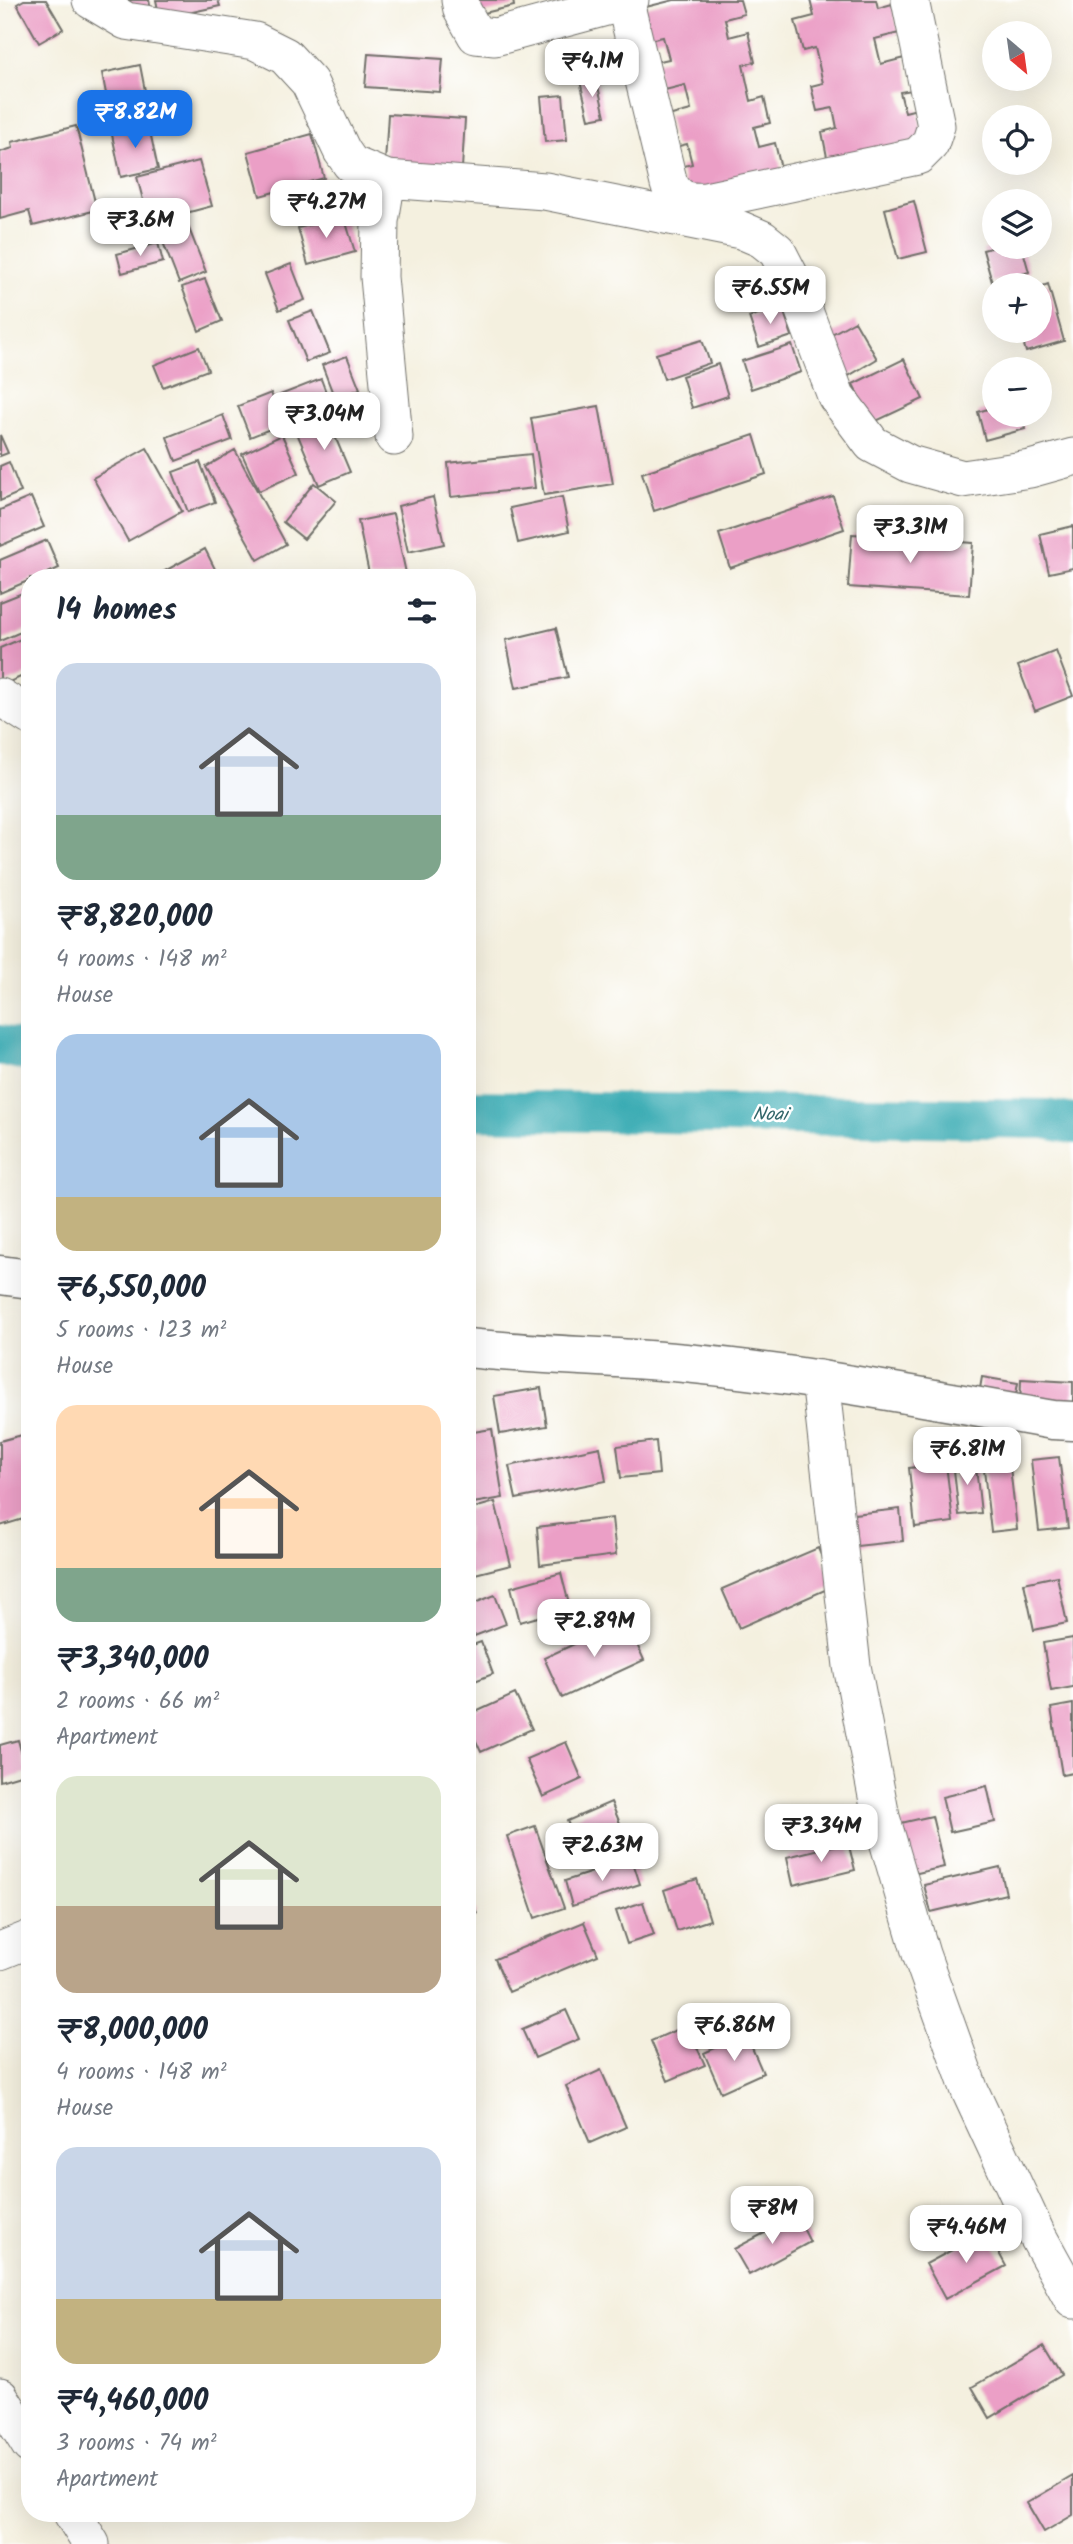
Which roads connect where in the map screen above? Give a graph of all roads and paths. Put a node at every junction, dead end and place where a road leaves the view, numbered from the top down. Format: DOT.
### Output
graph roads {
  1 [pos="91,0"];
  2 [pos="460,0"];
  3 [pos="910,0"];
  4 [pos="627,1"];
  5 [pos="387,179"];
  6 [pos="394,437"];
  7 [pos="1073,457"];
  8 [pos="0,697"];
  9 [pos="21,710"];
  10 [pos="0,1275"];
  11 [pos="21,1278"];
  12 [pos="476,1349"];
  13 [pos="820,1379"];
  14 [pos="1073,1421"];
  15 [pos="21,1943"];
  16 [pos="0,1951"];
  17 [pos="1073,2300"];
  18 [pos="0,2397"];
  19 [pos="21,2431"];
  20 [pos="78,2522"];
  21 [pos="91,2544"];
  1 -- 5 [label="street"];
  2 -- 4 [label="street"];
  3 -- 4 [label="street"];
  5 -- 6 [label="street"];
  5 -- 7 [label="street"];
  8 -- 9 [label="street"];
  10 -- 11 [label="street"];
  12 -- 13 [label="street"];
  13 -- 14 [label="street"];
  13 -- 17 [label="street"];
  15 -- 16 [label="street"];
  18 -- 19 [label="street"];
  20 -- 21 [label="street"];
}
